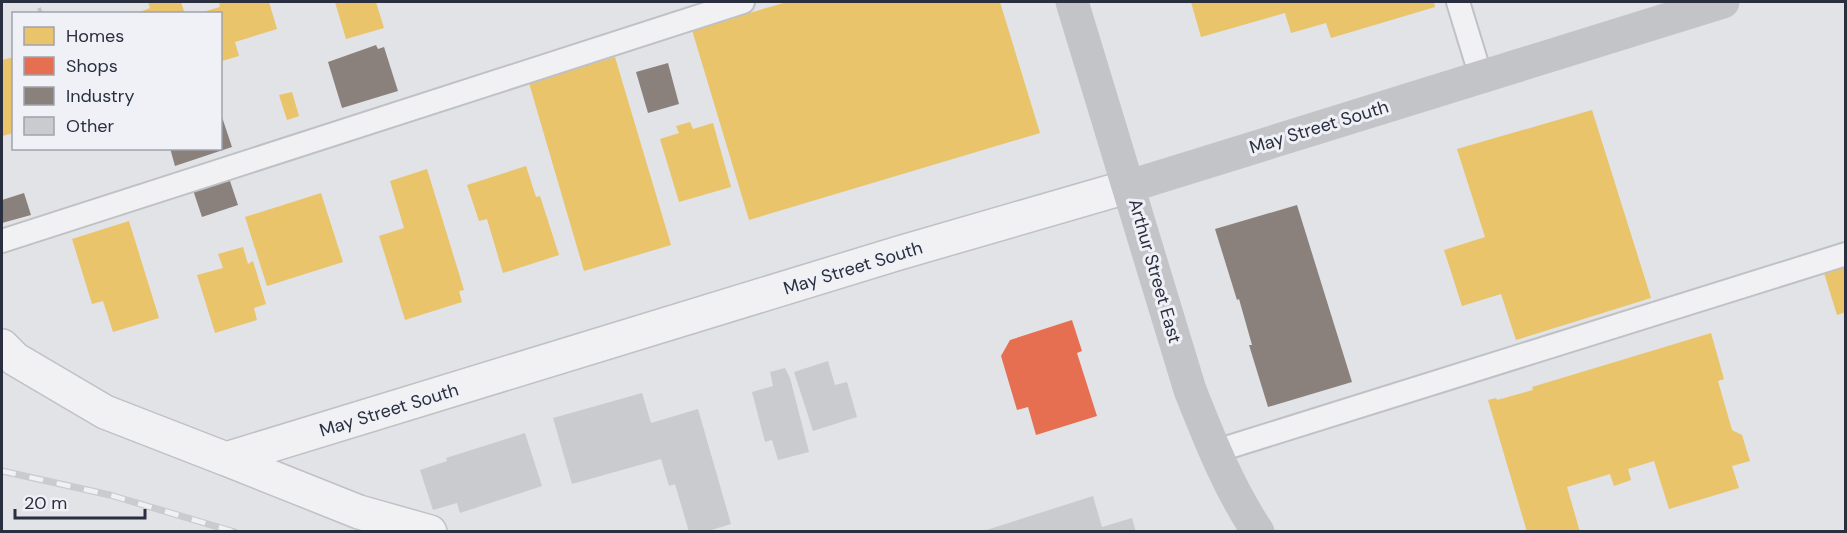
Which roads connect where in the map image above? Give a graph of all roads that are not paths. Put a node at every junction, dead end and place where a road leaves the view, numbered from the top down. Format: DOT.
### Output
graph roads {
  1 [pos="743,2"];
  2 [pos="1072,2"];
  3 [pos="1458,2"];
  4 [pos="1723,2"];
  5 [pos="1481,77"];
  6 [pos="1130,186"];
  7 [pos="2,241"];
  8 [pos="1845,255"];
  9 [pos="2,346"];
  10 [pos="1213,452"];
  11 [pos="226,459"];
  12 [pos="430,531"];
  13 [pos="1258,531"];
  1 -- 7 [label="lane"];
  2 -- 6 [label="main road, Arthur Street East"];
  3 -- 5 [label="lane"];
  4 -- 5 [label="main road, May Street South"];
  5 -- 6 [label="main road, May Street South"];
  6 -- 10 [label="main road, Arthur Street East"];
  6 -- 11 [label="street, May Street South"];
  8 -- 10 [label="lane"];
  9 -- 11 [label="street"];
  10 -- 13 [label="main road, Arthur Street East"];
  11 -- 12 [label="street"];
}
